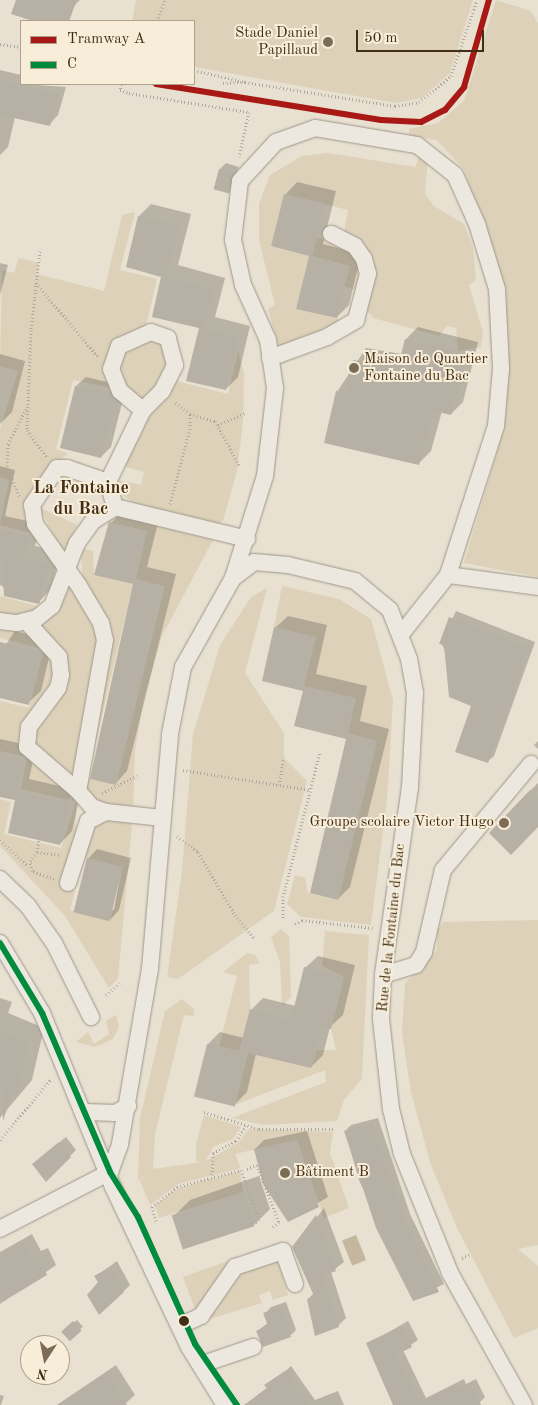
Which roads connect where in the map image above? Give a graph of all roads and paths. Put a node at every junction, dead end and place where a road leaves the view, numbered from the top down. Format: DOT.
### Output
graph roads {
  1 [pos="165,0"];
  2 [pos="477,0"];
  3 [pos="158,20"];
  4 [pos="0,44"];
  5 [pos="20,47"];
  6 [pos="195,70"];
  7 [pos="245,82"];
  8 [pos="223,83"];
  9 [pos="121,85"];
  10 [pos="240,182"];
  11 [pos="331,234"];
  12 [pos="40,251"];
  13 [pos="35,282"];
  14 [pos="270,358"];
  15 [pos="111,369"];
  16 [pos="162,391"];
  17 [pos="27,407"];
  18 [pos="143,410"];
  19 [pos="245,413"];
  20 [pos="190,414"];
  21 [pos="218,425"];
  22 [pos="239,465"];
  23 [pos="57,468"];
  24 [pos="108,482"];
  25 [pos="115,507"];
  26 [pos="34,515"];
  27 [pos="164,518"];
  28 [pos="247,539"];
  29 [pos="66,573"];
  30 [pos="448,575"];
  31 [pos="233,578"];
  32 [pos="538,588"];
  33 [pos="0,621"];
  34 [pos="26,621"];
  35 [pos="401,634"];
  36 [pos="320,752"];
  37 [pos="284,757"];
  38 [pos="531,764"];
  39 [pos="167,767"];
  40 [pos="138,776"];
  41 [pos="279,785"];
  42 [pos="310,790"];
  43 [pos="82,794"];
  44 [pos="106,812"];
  45 [pos="163,824"];
  46 [pos="0,840"];
  47 [pos="40,840"];
  48 [pos="37,852"];
  49 [pos="59,855"];
  50 [pos="29,867"];
  51 [pos="0,879"];
  52 [pos="61,881"];
  53 [pos="283,918"];
  54 [pos="295,924"];
  55 [pos="373,929"];
  56 [pos="254,938"];
  57 [pos="0,943"];
  58 [pos="383,975"];
  59 [pos="120,983"];
  60 [pos="106,995"];
  61 [pos="91,1017"];
  62 [pos="64,1064"];
  63 [pos="128,1106"];
  64 [pos="86,1112"];
  65 [pos="204,1112"];
  66 [pos="246,1126"];
  67 [pos="334,1129"];
  68 [pos="0,1140"];
  69 [pos="247,1168"];
  70 [pos="110,1172"];
  71 [pos="212,1175"];
  72 [pos="156,1221"];
  73 [pos="253,1224"];
  74 [pos="271,1228"];
  75 [pos="0,1229"];
  76 [pos="295,1284"];
  77 [pos="186,1323"];
  78 [pos="253,1347"];
  79 [pos="206,1363"];
  80 [pos="225,1405"];
  81 [pos="237,1405"];
  82 [pos="524,1405"];
  1 -- 3 [label="path"];
  2 -- 7 [label="path"];
  4 -- 5 [label="path"];
  6 -- 7 [label="path"];
  7 -- 8 [label="path"];
  9 -- 10 [label="path"];
  10 -- 14 [label="street, Rue de la Fontaine du Bac"];
  10 -- 30 [label="street"];
  11 -- 14 [label="street"];
  12 -- 13 [label="path"];
  13 -- 15 [label="path"];
  13 -- 17 [label="path"];
  14 -- 28 [label="street, Rue de la Fontaine du Bac"];
  15 -- 16 [label="street"];
  15 -- 18 [label="street"];
  16 -- 18 [label="street"];
  16 -- 20 [label="path"];
  17 -- 23 [label="path"];
  17 -- 26 [label="path"];
  18 -- 24 [label="street"];
  19 -- 21 [label="path"];
  20 -- 21 [label="path"];
  20 -- 27 [label="path"];
  21 -- 22 [label="path"];
  23 -- 24 [label="street"];
  23 -- 26 [label="street"];
  24 -- 25 [label="street"];
  25 -- 27 [label="street"];
  25 -- 29 [label="street"];
  26 -- 29 [label="street"];
  27 -- 28 [label="street"];
  28 -- 31 [label="street, Rue de la Fontaine du Bac"];
  29 -- 34 [label="street"];
  29 -- 43 [label="street"];
  30 -- 32 [label="street"];
  30 -- 35 [label="street"];
  31 -- 35 [label="street, Rue de la Fontaine du Bac"];
  31 -- 39 [label="street, Rue de la Fontaine du Bac"];
  33 -- 34 [label="street"];
  34 -- 43 [label="street"];
  35 -- 58 [label="street, Rue de la Fontaine du Bac"];
  36 -- 42 [label="path"];
  37 -- 41 [label="path"];
  38 -- 58 [label="street"];
  39 -- 41 [label="path"];
  39 -- 45 [label="street, Rue de la Fontaine du Bac"];
  40 -- 43 [label="path"];
  41 -- 42 [label="path"];
  42 -- 53 [label="path"];
  43 -- 44 [label="street"];
  44 -- 45 [label="street"];
  44 -- 52 [label="street"];
  45 -- 56 [label="path"];
  45 -- 63 [label="street, Rue de la Fontaine du Bac"];
  46 -- 50 [label="path"];
  47 -- 48 [label="path"];
  48 -- 49 [label="path"];
  48 -- 50 [label="path"];
  50 -- 52 [label="path"];
  51 -- 61 [label="street"];
  54 -- 55 [label="path"];
  57 -- 62 [label="street"];
  58 -- 82 [label="street, Rue de la Fontaine du Bac"];
  59 -- 60 [label="path"];
  62 -- 64 [label="street"];
  62 -- 68 [label="path"];
  63 -- 64 [label="street"];
  63 -- 70 [label="street, Rue de la Fontaine du Bac"];
  64 -- 70 [label="street"];
  65 -- 66 [label="path"];
  66 -- 67 [label="path"];
  66 -- 71 [label="path"];
  69 -- 74 [label="path"];
  70 -- 75 [label="street"];
  70 -- 77 [label="street"];
  70 -- 80 [label="street"];
  71 -- 72 [label="path"];
  71 -- 73 [label="path"];
  76 -- 77 [label="street"];
  77 -- 79 [label="street"];
  78 -- 79 [label="street"];
  79 -- 81 [label="street"];
}
